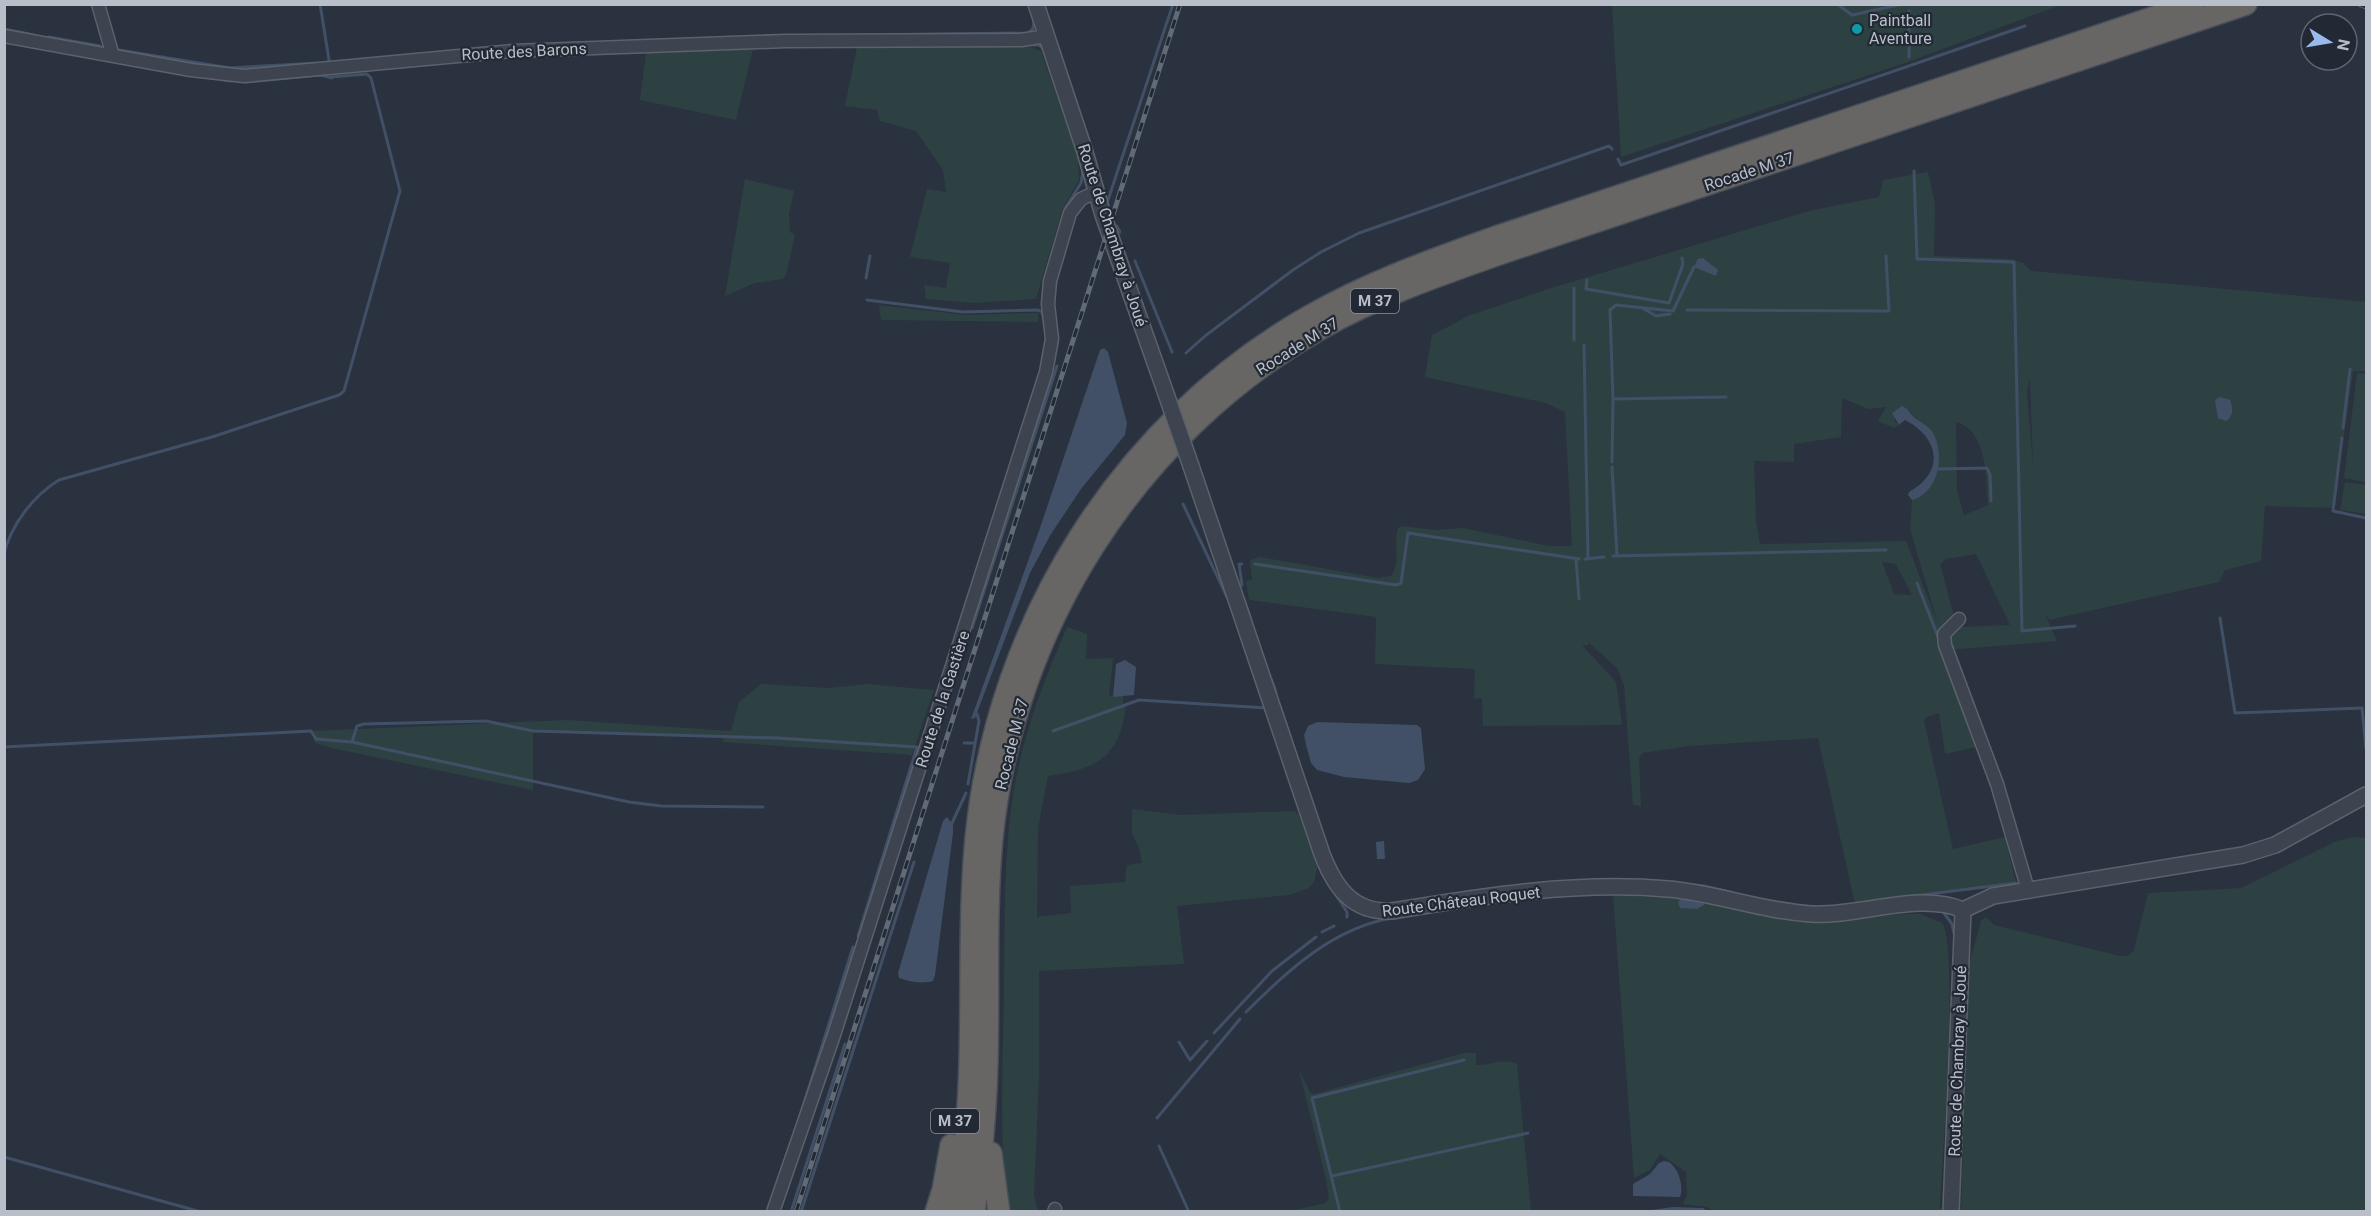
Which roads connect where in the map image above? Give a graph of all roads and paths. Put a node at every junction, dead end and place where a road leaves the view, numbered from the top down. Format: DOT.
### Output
graph roads {
  1 [pos="98,4"];
  2 [pos="1036,4"];
  3 [pos="2194,4"];
  4 [pos="2246,4"];
  5 [pos="4,36"];
  6 [pos="1047,36"];
  7 [pos="113,56"];
  8 [pos="1096,192"];
  9 [pos="1191,466"];
  10 [pos="1959,619"];
  11 [pos="2367,795"];
  12 [pos="2028,890"];
  13 [pos="1964,910"];
  14 [pos="971,1029"];
  15 [pos="987,1069"];
  16 [pos="773,1212"];
  17 [pos="936,1212"];
  18 [pos="957,1212"];
  19 [pos="974,1212"];
  20 [pos="999,1212"];
  21 [pos="1951,1212"];
  1 -- 7 [label="street"];
  2 -- 6 [label="street, Route de Chambray à Joué"];
  3 -- 14 [label="highway, Rocade M 37 / M 37"];
  4 -- 15 [label="highway, Rocade M 37 / M 37"];
  5 -- 7 [label="street, Route des Barons"];
  6 -- 7 [label="street, Route des Barons"];
  6 -- 8 [label="street, Route de Chambray à Joué"];
  8 -- 9 [label="street, Route de Chambray à Joué, bridge"];
  8 -- 16 [label="street, Route de la Gastière"];
  9 -- 13 [label="street, Route Château Roquet"];
  10 -- 12 [label="street"];
  11 -- 12 [label="street"];
  12 -- 13 [label="street"];
  13 -- 21 [label="street, Route de Chambray à Joué"];
  14 -- 17 [label="highway, M 37"];
  14 -- 18 [label="highway, Rocade M 37 / M 37"];
  15 -- 19 [label="highway, Rocade M 37 / M 37"];
  15 -- 20 [label="highway, M 37"];
}
